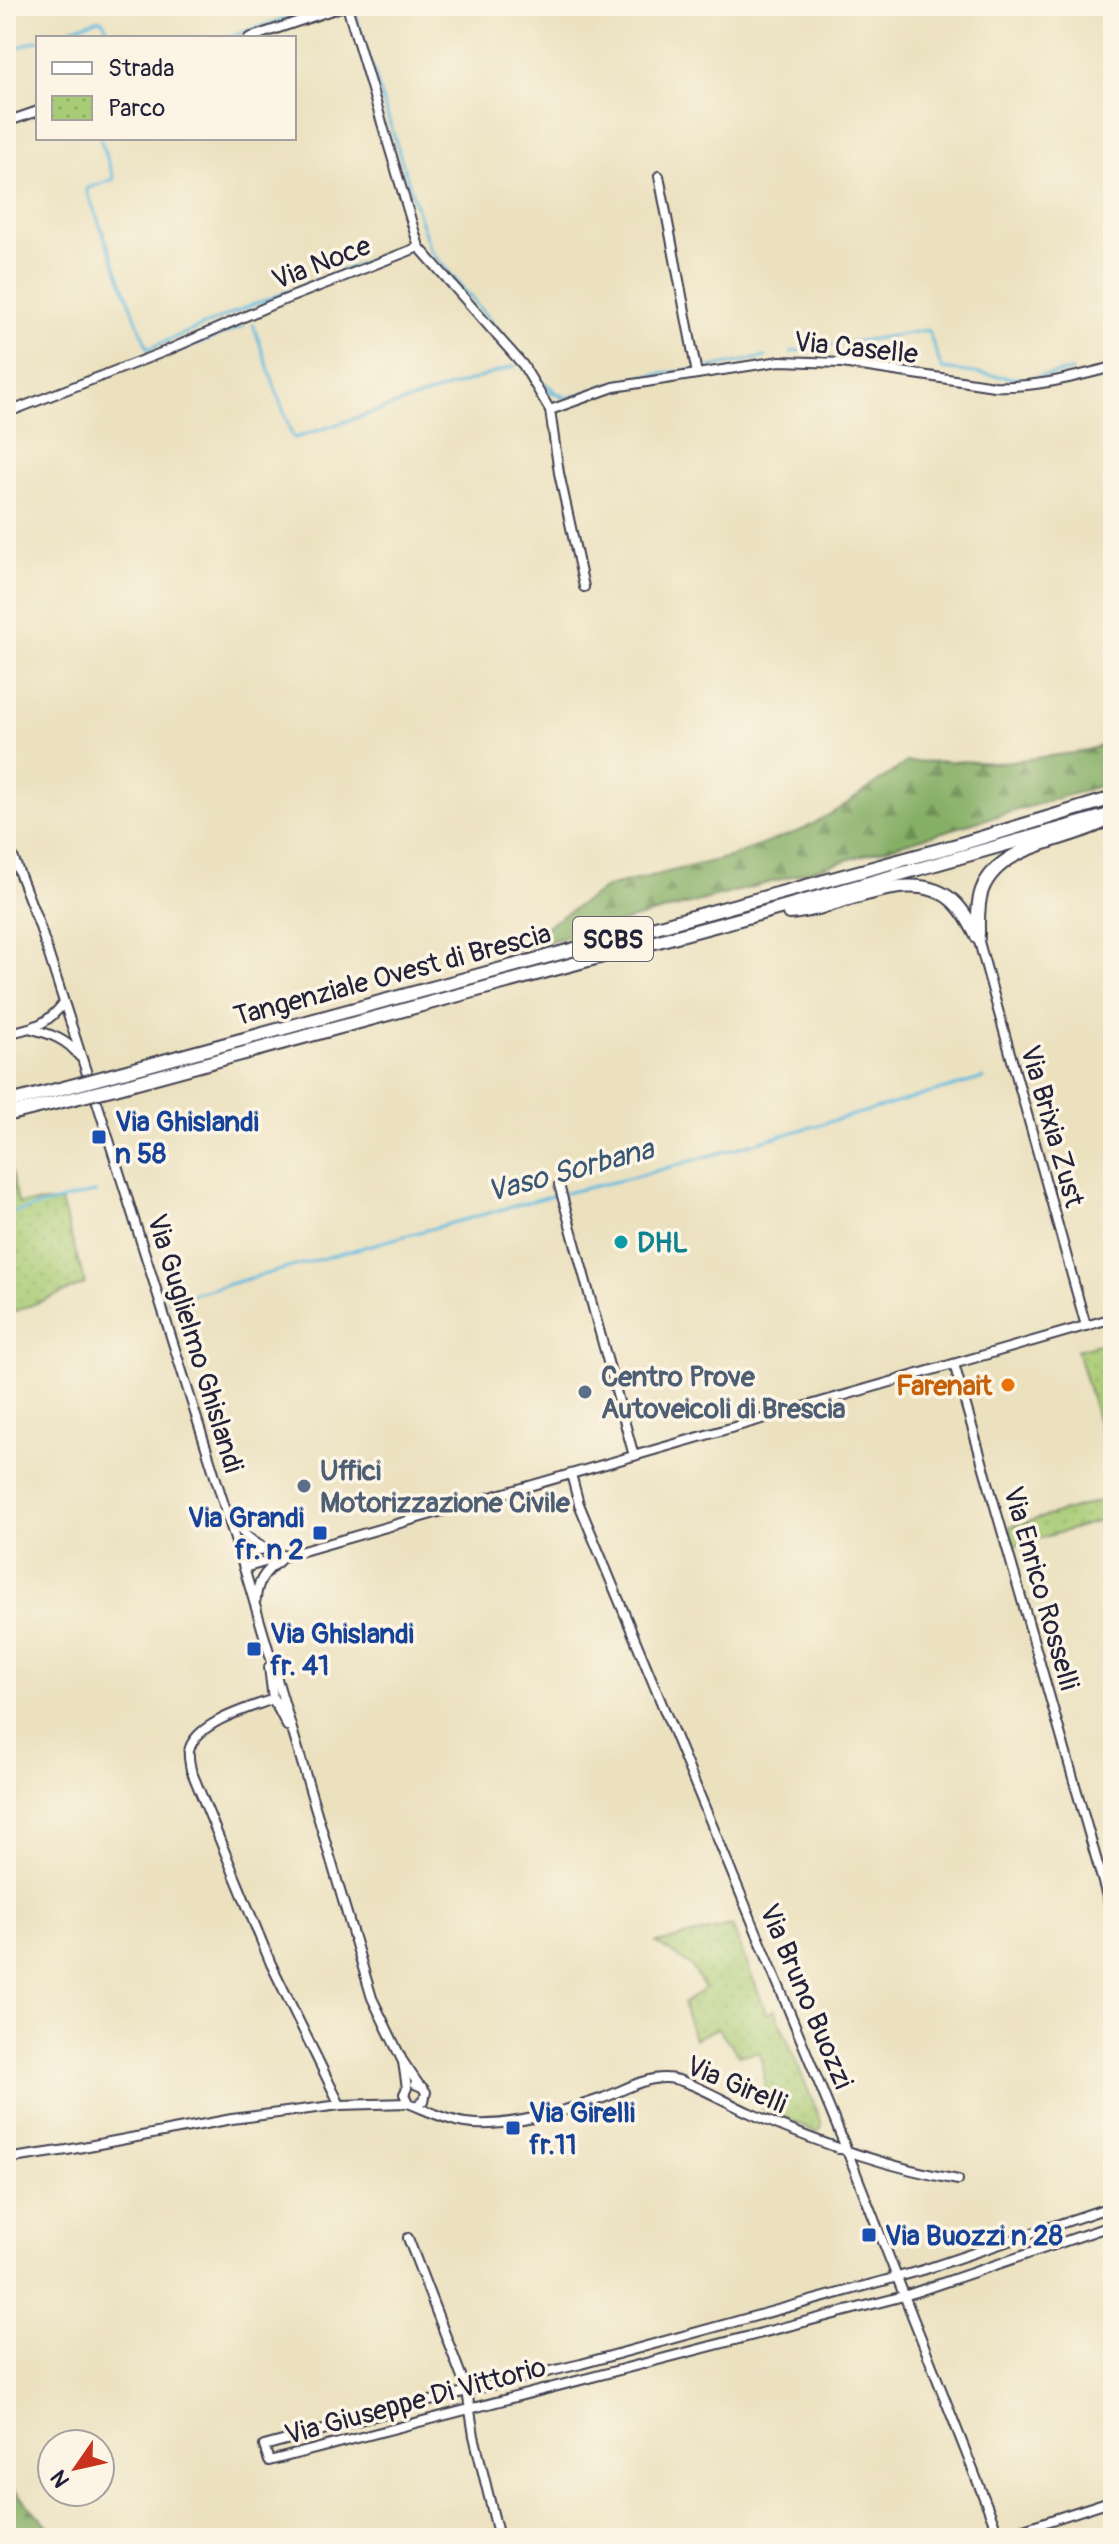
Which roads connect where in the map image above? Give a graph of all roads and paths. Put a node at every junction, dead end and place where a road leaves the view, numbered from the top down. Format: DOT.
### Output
graph roads {
  1 [pos="346,6"];
  2 [pos="255,36"];
  3 [pos="36,112"];
  4 [pos="6,122"];
  5 [pos="659,176"];
  6 [pos="419,247"];
  7 [pos="1113,367"];
  8 [pos="697,374"];
  9 [pos="550,410"];
  10 [pos="6,413"];
  11 [pos="584,587"];
  12 [pos="1113,798"];
  13 [pos="1113,815"];
  14 [pos="6,839"];
  15 [pos="762,913"];
  16 [pos="978,938"];
  17 [pos="63,1004"];
  18 [pos="32,1029"];
  19 [pos="6,1034"];
  20 [pos="84,1063"];
  21 [pos="87,1074"];
  22 [pos="113,1082"];
  23 [pos="73,1092"];
  24 [pos="97,1102"];
  25 [pos="6,1103"];
  26 [pos="6,1115"];
  27 [pos="559,1185"];
  28 [pos="1113,1318"];
  29 [pos="1086,1326"];
  30 [pos="954,1364"];
  31 [pos="634,1456"];
  32 [pos="571,1474"];
  33 [pos="226,1513"];
  34 [pos="264,1549"];
  35 [pos="240,1556"];
  36 [pos="286,1557"];
  37 [pos="244,1568"];
  38 [pos="256,1609"];
  39 [pos="265,1643"];
  40 [pos="273,1699"];
  41 [pos="286,1710"];
  42 [pos="298,1749"];
  43 [pos="1113,1917"];
  44 [pos="402,2060"];
  45 [pos="419,2085"];
  46 [pos="407,2088"];
  47 [pos="426,2096"];
  48 [pos="413,2104"];
  49 [pos="340,2105"];
  50 [pos="451,2119"];
  51 [pos="848,2153"];
  52 [pos="6,2159"];
  53 [pos="958,2180"];
  54 [pos="1113,2206"];
  55 [pos="1113,2225"];
  56 [pos="408,2238"];
  57 [pos="897,2277"];
  58 [pos="904,2296"];
  59 [pos="467,2391"];
  60 [pos="469,2410"];
  61 [pos="1113,2500"];
  62 [pos="997,2537"];
  63 [pos="499,2538"];
  1 -- 2 [label="street"];
  1 -- 6 [label="street"];
  3 -- 4 [label="street"];
  5 -- 8 [label="street"];
  6 -- 9 [label="street"];
  6 -- 10 [label="street, Via Noce"];
  7 -- 8 [label="street, Via Caselle"];
  8 -- 9 [label="street, Via Caselle"];
  9 -- 11 [label="street"];
  12 -- 22 [label="highway, Tangenziale Ovest di Brescia / SCBS"];
  13 -- 15 [label="highway, Tangenziale Ovest di Brescia / SCBS"];
  13 -- 16 [label="highway"];
  14 -- 17 [label="street"];
  15 -- 16 [label="highway"];
  15 -- 22 [label="highway, Tangenziale Ovest di Brescia / SCBS"];
  16 -- 29 [label="street, Via Brixia Zust"];
  17 -- 18 [label="street"];
  17 -- 20 [label="street"];
  18 -- 19 [label="street"];
  18 -- 20 [label="street"];
  20 -- 21 [label="street"];
  22 -- 23 [label="highway, Tangenziale Ovest di Brescia / SCBS, bridge"];
  23 -- 25 [label="highway, Tangenziale Ovest di Brescia / SCBS"];
  23 -- 26 [label="highway, Tangenziale Ovest di Brescia / SCBS"];
  24 -- 33 [label="street, Via Guglielmo Ghislandi"];
  27 -- 31 [label="street"];
  28 -- 29 [label="street"];
  29 -- 30 [label="street"];
  30 -- 31 [label="street"];
  30 -- 43 [label="street, Via Enrico Rosselli"];
  31 -- 32 [label="street"];
  32 -- 36 [label="street"];
  32 -- 51 [label="street, Via Bruno Buozzi"];
  33 -- 34 [label="street"];
  33 -- 35 [label="street, Via Guglielmo Ghislandi"];
  34 -- 35 [label="street"];
  34 -- 36 [label="street"];
  35 -- 37 [label="street, Via Guglielmo Ghislandi"];
  36 -- 37 [label="street"];
  36 -- 38 [label="street"];
  37 -- 38 [label="street, Via Guglielmo Ghislandi"];
  38 -- 39 [label="street, Via Guglielmo Ghislandi"];
  39 -- 40 [label="street, Via Guglielmo Ghislandi"];
  39 -- 41 [label="street, Via Guglielmo Ghislandi"];
  40 -- 41 [label="street"];
  40 -- 42 [label="street, Via Guglielmo Ghislandi"];
  40 -- 49 [label="street"];
  41 -- 42 [label="street, Via Guglielmo Ghislandi"];
  42 -- 44 [label="street, Via Guglielmo Ghislandi"];
  44 -- 45 [label="street, Via Guglielmo Ghislandi"];
  44 -- 46 [label="street, Via Guglielmo Ghislandi"];
  45 -- 46 [label="street"];
  45 -- 47 [label="street"];
  46 -- 48 [label="street"];
  47 -- 48 [label="street"];
  47 -- 50 [label="street"];
  48 -- 49 [label="street, Via Girelli"];
  48 -- 50 [label="street, Via Girelli"];
  49 -- 52 [label="street, Via Girelli"];
  50 -- 51 [label="street, Via Girelli"];
  51 -- 53 [label="street, Via Girelli"];
  51 -- 57 [label="street, Via Bruno Buozzi"];
  54 -- 57 [label="street, Via Giuseppe Di Vittorio"];
  55 -- 58 [label="street, Via Giuseppe Di Vittorio"];
  56 -- 59 [label="street"];
  57 -- 58 [label="street, Via Bruno Buozzi"];
  57 -- 59 [label="street, Via Giuseppe Di Vittorio"];
  58 -- 60 [label="street, Via Giuseppe Di Vittorio"];
  58 -- 62 [label="street, Via Bruno Buozzi"];
  59 -- 60 [label="street"];
  59 -- 60 [label="street, Via Giuseppe Di Vittorio"];
  60 -- 63 [label="street"];
  61 -- 62 [label="street"];
}
